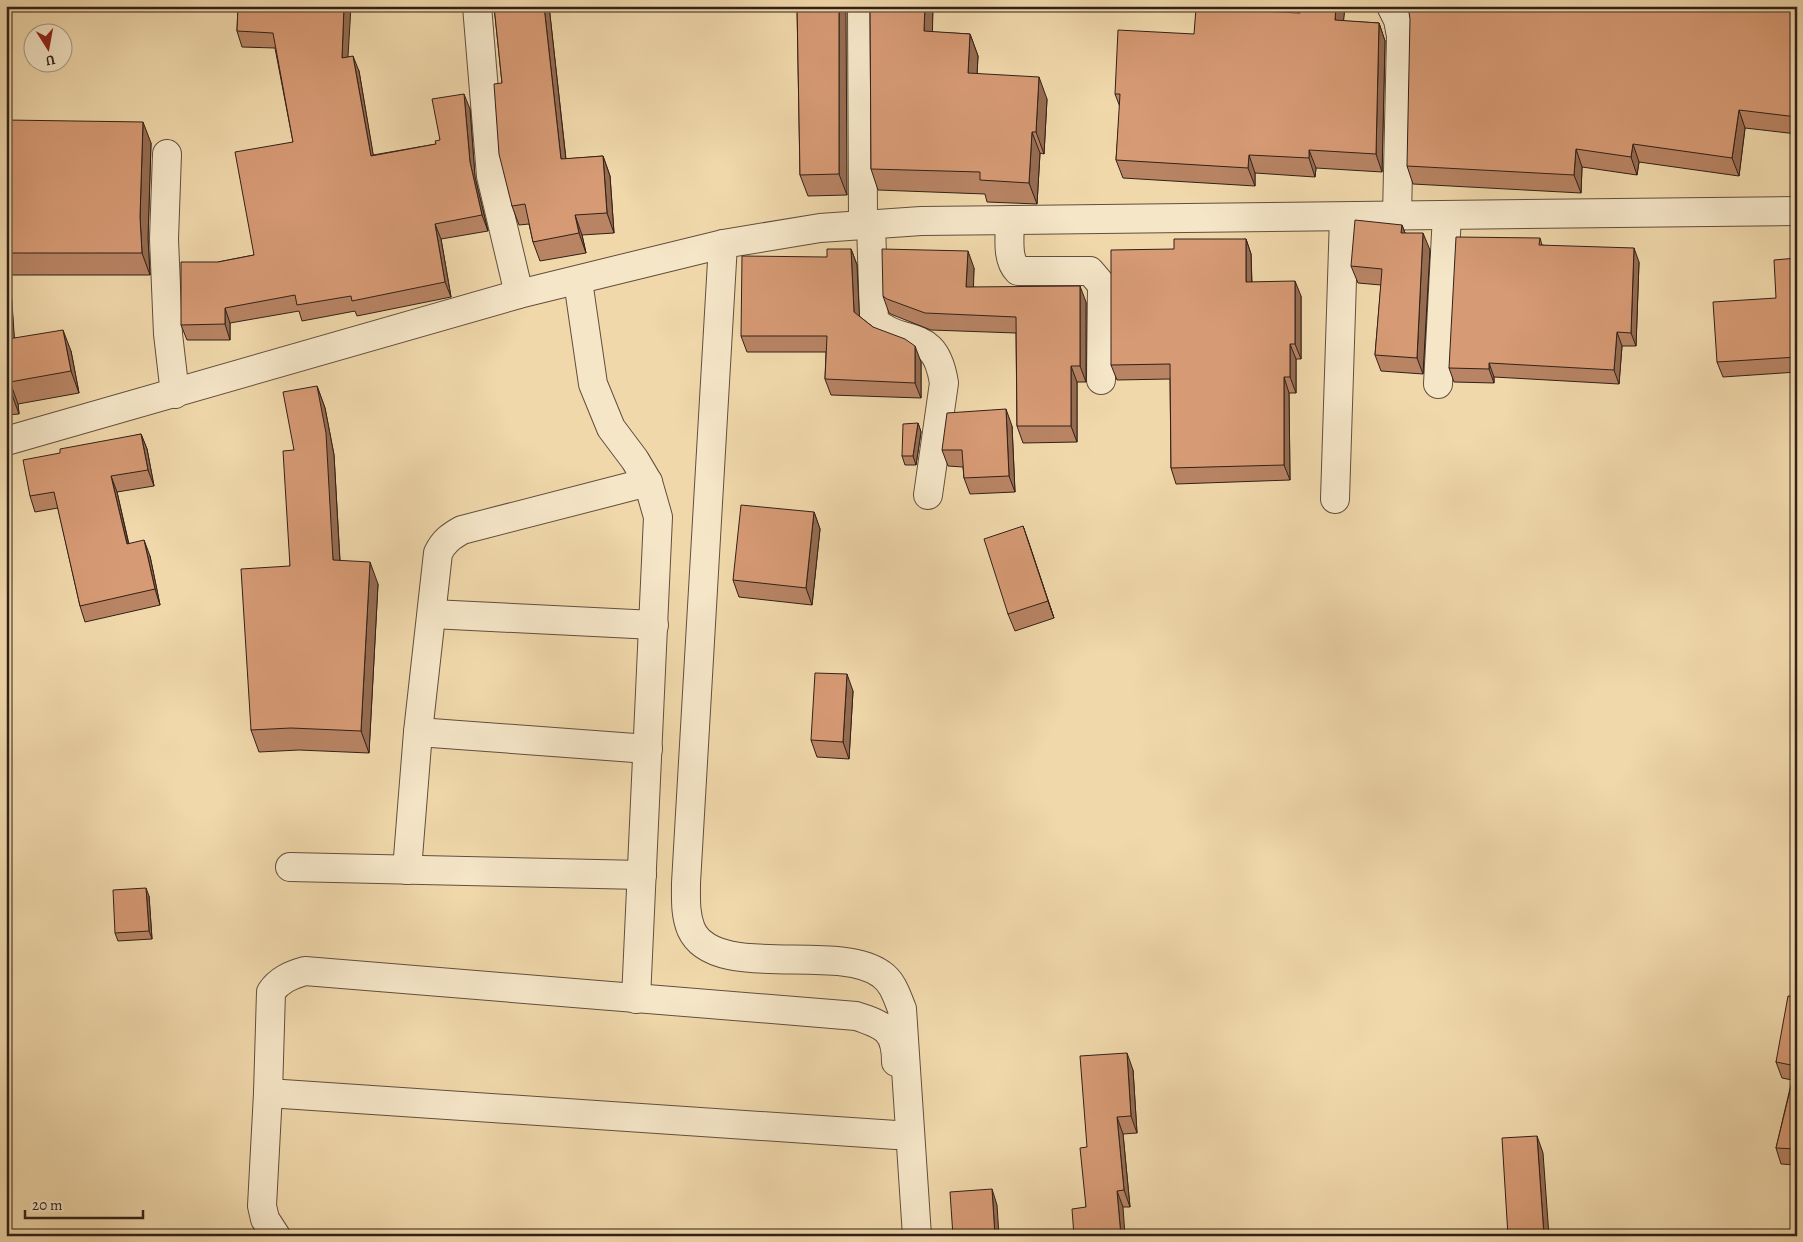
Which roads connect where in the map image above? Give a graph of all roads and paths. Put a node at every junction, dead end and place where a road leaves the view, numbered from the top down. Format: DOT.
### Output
graph roads {
  1 [pos="477,6"];
  2 [pos="862,6"];
  3 [pos="1391,6"];
  4 [pos="167,154"];
  5 [pos="1797,211"];
  6 [pos="1447,215"];
  7 [pos="1397,216"];
  8 [pos="1344,217"];
  9 [pos="1010,220"];
  10 [pos="867,223"];
  11 [pos="724,244"];
  12 [pos="578,281"];
  13 [pos="519,294"];
  14 [pos="1101,380"];
  15 [pos="1438,384"];
  16 [pos="174,394"];
  17 [pos="6,441"];
  18 [pos="648,482"];
  19 [pos="928,495"];
  20 [pos="1335,498"];
  21 [pos="432,614"];
  22 [pos="654,625"];
  23 [pos="418,732"];
  24 [pos="648,749"];
  25 [pos="290,867"];
  26 [pos="407,870"];
  27 [pos="642,875"];
  28 [pos="636,999"];
  29 [pos="268,1093"];
  30 [pos="896,1135"];
  31 [pos="276,1236"];
  32 [pos="901,1236"];
  33 [pos="917,1236"];
  1 -- 13 [label="street"];
  2 -- 10 [label="street"];
  3 -- 7 [label="street"];
  4 -- 16 [label="street"];
  5 -- 6 [label="street"];
  6 -- 7 [label="street"];
  6 -- 15 [label="street"];
  7 -- 8 [label="street"];
  8 -- 9 [label="street"];
  8 -- 20 [label="street"];
  9 -- 10 [label="street"];
  9 -- 14 [label="street"];
  10 -- 11 [label="street"];
  10 -- 19 [label="street"];
  11 -- 12 [label="street"];
  11 -- 33 [label="street"];
  12 -- 13 [label="street"];
  12 -- 18 [label="street"];
  13 -- 16 [label="street"];
  16 -- 17 [label="street"];
  18 -- 21 [label="street"];
  18 -- 22 [label="street"];
  21 -- 22 [label="street"];
  21 -- 23 [label="street"];
  22 -- 24 [label="street"];
  23 -- 24 [label="street"];
  23 -- 26 [label="street"];
  24 -- 27 [label="street"];
  25 -- 26 [label="street"];
  26 -- 27 [label="street"];
  27 -- 28 [label="street"];
  28 -- 29 [label="street"];
  28 -- 30 [label="street"];
  29 -- 30 [label="street"];
  29 -- 31 [label="street"];
  30 -- 32 [label="street"];
}
